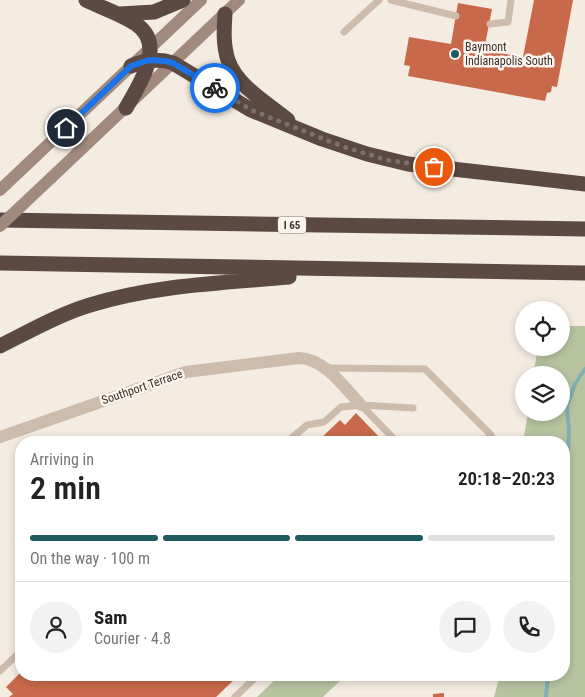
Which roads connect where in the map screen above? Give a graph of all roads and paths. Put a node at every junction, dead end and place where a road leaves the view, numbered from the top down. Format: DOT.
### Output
graph roads {
  1 [pos="86,0"];
  2 [pos="183,0"];
  3 [pos="201,0"];
  4 [pos="240,0"];
  5 [pos="379,0"];
  6 [pos="391,0"];
  7 [pos="511,0"];
  8 [pos="115,14"];
  9 [pos="225,14"];
  10 [pos="456,16"];
  11 [pos="490,24"];
  12 [pos="344,32"];
  13 [pos="150,54"];
  14 [pos="173,63"];
  15 [pos="131,66"];
  16 [pos="126,108"];
  17 [pos="301,130"];
  18 [pos="585,184"];
  19 [pos="0,190"];
  20 [pos="0,220"];
  21 [pos="0,226"];
  22 [pos="585,229"];
  23 [pos="0,263"];
  24 [pos="368,270"];
  25 [pos="585,273"];
  26 [pos="0,346"];
  27 [pos="324,368"];
  28 [pos="361,405"];
  29 [pos="413,408"];
  30 [pos="294,436"];
  31 [pos="391,436"];
  32 [pos="490,436"];
  33 [pos="0,437"];
  34 [pos="15,657"];
  35 [pos="0,671"];
  36 [pos="252,681"];
  37 [pos="235,697"];
  1 -- 8 [label="highway"];
  2 -- 8 [label="highway"];
  3 -- 13 [label="main road"];
  4 -- 9 [label="main road"];
  5 -- 12 [label="lane"];
  6 -- 10 [label="lane"];
  7 -- 11 [label="lane"];
  8 -- 13 [label="highway"];
  9 -- 14 [label="main road"];
  9 -- 17 [label="highway"];
  13 -- 14 [label="highway"];
  13 -- 15 [label="highway"];
  13 -- 16 [label="highway"];
  14 -- 16 [label="main road"];
  14 -- 17 [label="highway"];
  15 -- 19 [label="main road"];
  16 -- 21 [label="main road, bridge"];
  17 -- 18 [label="highway"];
  20 -- 22 [label="highway, I 65"];
  23 -- 24 [label="highway"];
  24 -- 25 [label="highway"];
  24 -- 26 [label="highway"];
  27 -- 28 [label="street, Southport Terrace"];
  27 -- 32 [label="lane"];
  27 -- 33 [label="street, Southport Terrace"];
  28 -- 29 [label="lane"];
  28 -- 30 [label="lane"];
  28 -- 31 [label="lane"];
  34 -- 35 [label="lane"];
  36 -- 37 [label="lane"];
}
